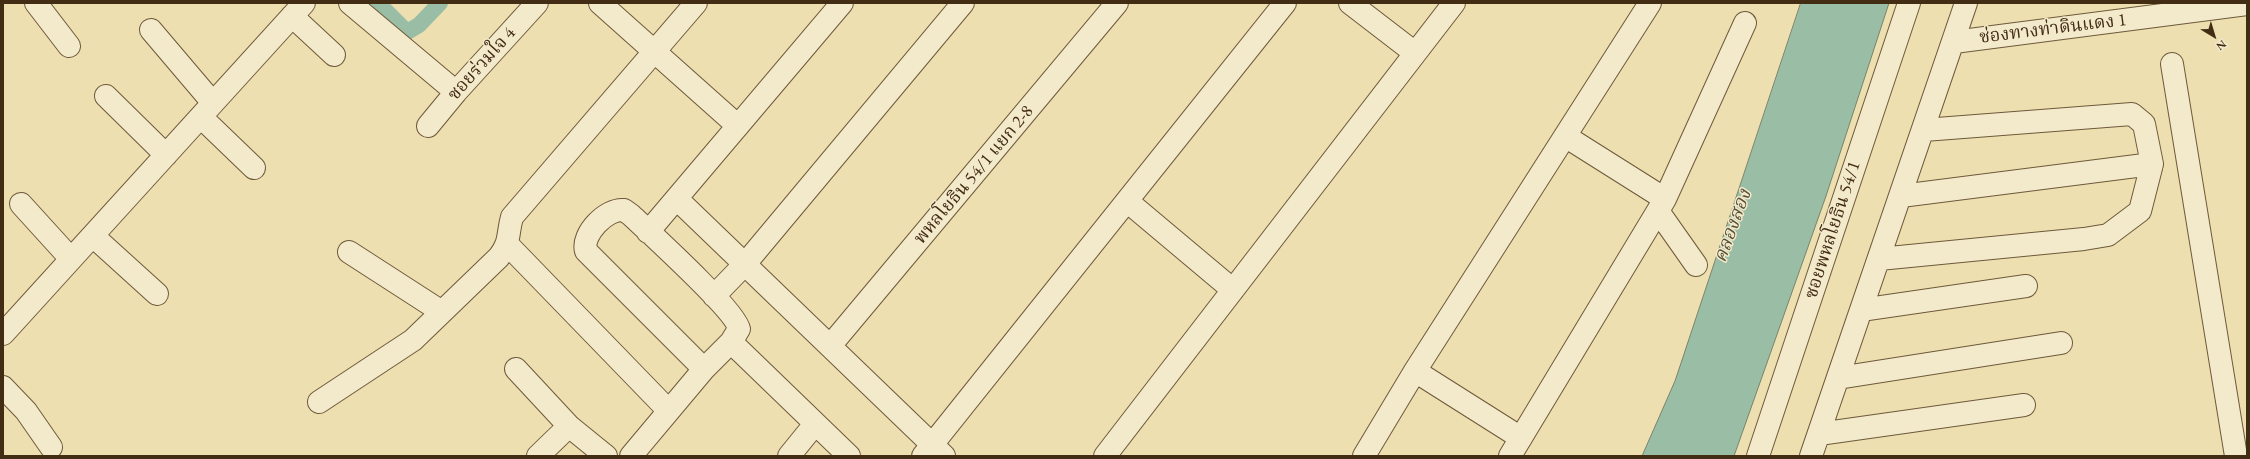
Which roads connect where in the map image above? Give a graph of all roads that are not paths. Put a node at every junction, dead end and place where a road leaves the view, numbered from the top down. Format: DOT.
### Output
graph roads {
  1 [pos="36,3"];
  2 [pos="350,3"];
  3 [pos="537,3"];
  4 [pos="600,3"];
  5 [pos="696,3"];
  6 [pos="842,3"];
  7 [pos="963,3"];
  8 [pos="1117,3"];
  9 [pos="1285,3"];
  10 [pos="1350,3"];
  11 [pos="1454,3"];
  12 [pos="1650,3"];
  13 [pos="1909,3"];
  14 [pos="1966,3"];
  15 [pos="2247,4"];
  16 [pos="298,9"];
  17 [pos="1745,23"];
  18 [pos="151,30"];
  19 [pos="1954,42"];
  20 [pos="69,46"];
  21 [pos="654,52"];
  22 [pos="1415,53"];
  23 [pos="334,55"];
  24 [pos="2172,64"];
  25 [pos="456,92"];
  26 [pos="106,96"];
  27 [pos="207,110"];
  28 [pos="428,126"];
  29 [pos="738,126"];
  30 [pos="1924,130"];
  31 [pos="1565,136"];
  32 [pos="166,155"];
  33 [pos="2152,164"];
  34 [pos="254,168"];
  35 [pos="1901,196"];
  36 [pos="677,199"];
  37 [pos="1127,201"];
  38 [pos="21,204"];
  39 [pos="1661,205"];
  40 [pos="648,232"];
  41 [pos="93,236"];
  42 [pos="508,245"];
  43 [pos="349,252"];
  44 [pos="71,259"];
  45 [pos="1879,259"];
  46 [pos="744,264"];
  47 [pos="1696,265"];
  48 [pos="2026,286"];
  49 [pos="1233,290"];
  50 [pos="157,294"];
  51 [pos="714,296"];
  52 [pos="1861,310"];
  53 [pos="442,312"];
  54 [pos="3,334"];
  55 [pos="731,342"];
  56 [pos="2061,343"];
  57 [pos="830,346"];
  58 [pos="516,369"];
  59 [pos="704,369"];
  60 [pos="1415,371"];
  61 [pos="1838,378"];
  62 [pos="3,387"];
  63 [pos="319,402"];
  64 [pos="2024,405"];
  65 [pos="668,410"];
  66 [pos="815,424"];
  67 [pos="569,426"];
  68 [pos="1819,434"];
  69 [pos="1521,438"];
  70 [pos="51,447"];
  71 [pos="933,452"];
  72 [pos="538,456"];
  73 [pos="606,456"];
  74 [pos="631,456"];
  75 [pos="789,456"];
  76 [pos="849,456"];
  77 [pos="1105,456"];
  78 [pos="1364,456"];
  79 [pos="1510,456"];
  80 [pos="1758,456"];
  81 [pos="1811,456"];
  82 [pos="2236,456"];
  1 -- 20 [label="street"];
  2 -- 25 [label="street"];
  3 -- 25 [label="street, ซอยร่วมใจ 4"];
  4 -- 21 [label="street"];
  5 -- 21 [label="street"];
  6 -- 29 [label="street"];
  7 -- 46 [label="street"];
  8 -- 57 [label="street, พหลโยธิน 54/1 แยก 2-8"];
  9 -- 37 [label="street"];
  10 -- 22 [label="street"];
  11 -- 22 [label="street"];
  12 -- 31 [label="street"];
  13 -- 80 [label="street, ซอยพหลโยธิน 54/1"];
  14 -- 19 [label="street"];
  15 -- 19 [label="street, ช่องทางท่าดินแดง 1"];
  16 -- 23 [label="street"];
  16 -- 27 [label="street"];
  17 -- 39 [label="street"];
  18 -- 27 [label="street"];
  19 -- 30 [label="street"];
  21 -- 29 [label="street"];
  21 -- 42 [label="street"];
  22 -- 49 [label="street"];
  24 -- 82 [label="street"];
  25 -- 28 [label="street, ซอยร่วมใจ 4"];
  26 -- 32 [label="street"];
  27 -- 32 [label="street"];
  27 -- 34 [label="street"];
  29 -- 36 [label="street"];
  30 -- 33 [label="street"];
  30 -- 35 [label="street"];
  31 -- 39 [label="street"];
  31 -- 60 [label="street"];
  32 -- 41 [label="street"];
  33 -- 35 [label="street"];
  33 -- 45 [label="street"];
  35 -- 45 [label="street"];
  36 -- 40 [label="street"];
  36 -- 46 [label="street"];
  37 -- 49 [label="street"];
  37 -- 71 [label="street"];
  38 -- 44 [label="street"];
  39 -- 47 [label="street"];
  39 -- 69 [label="street"];
  40 -- 51 [label="street"];
  40 -- 59 [label="street"];
  41 -- 44 [label="street"];
  41 -- 50 [label="street"];
  42 -- 53 [label="street"];
  42 -- 65 [label="street"];
  43 -- 53 [label="street"];
  44 -- 54 [label="street"];
  45 -- 52 [label="street"];
  46 -- 51 [label="street"];
  46 -- 57 [label="street"];
  48 -- 52 [label="street"];
  49 -- 77 [label="street"];
  51 -- 55 [label="street"];
  52 -- 61 [label="street"];
  53 -- 63 [label="street"];
  55 -- 59 [label="street"];
  55 -- 66 [label="street"];
  56 -- 61 [label="street"];
  57 -- 71 [label="street"];
  58 -- 67 [label="street"];
  59 -- 65 [label="street"];
  60 -- 69 [label="street"];
  60 -- 78 [label="street"];
  61 -- 68 [label="street"];
  62 -- 70 [label="street"];
  64 -- 68 [label="street"];
  65 -- 74 [label="street"];
  66 -- 75 [label="street"];
  66 -- 76 [label="street"];
  67 -- 72 [label="street"];
  67 -- 73 [label="street"];
  68 -- 81 [label="street"];
  69 -- 79 [label="street"];
}
